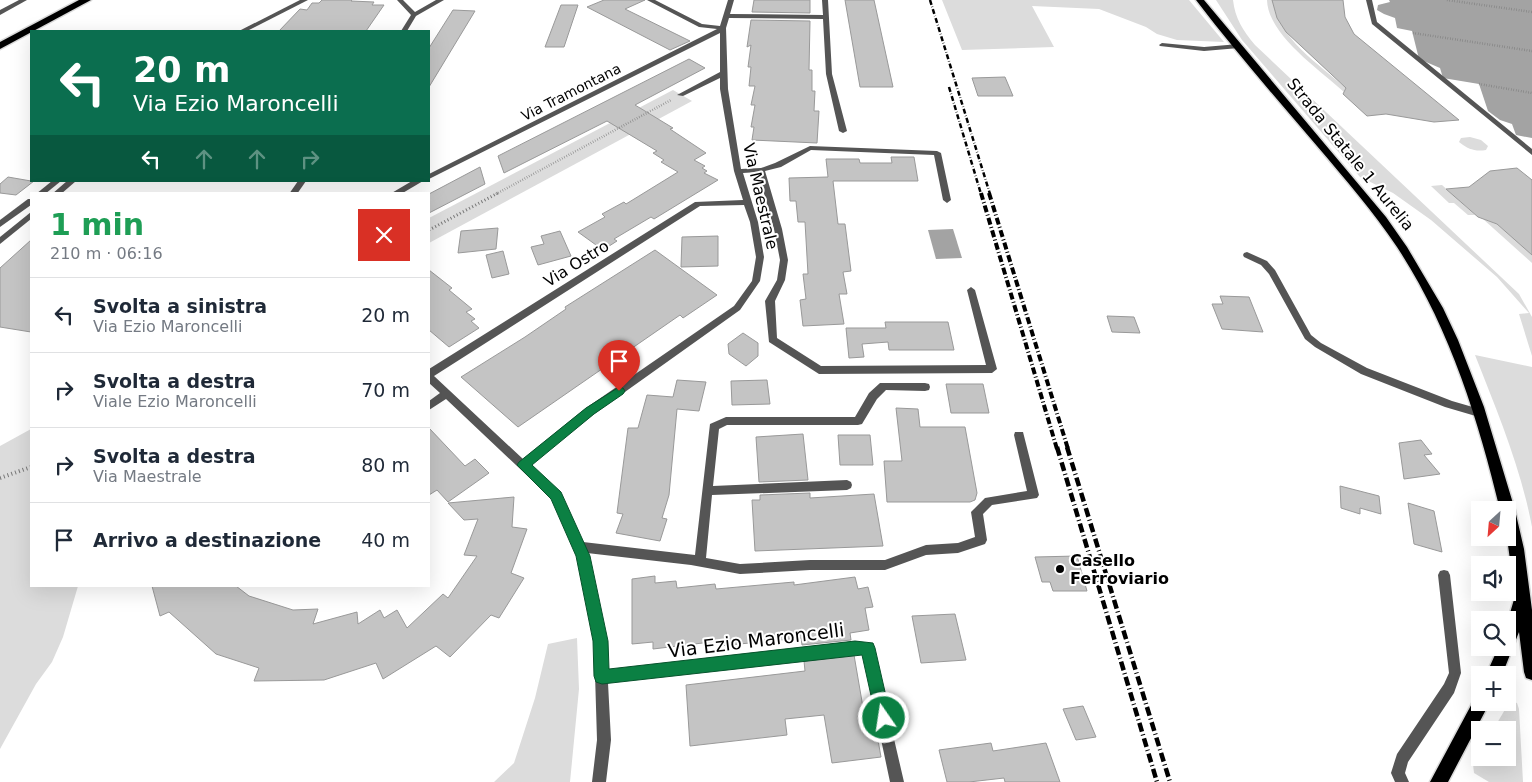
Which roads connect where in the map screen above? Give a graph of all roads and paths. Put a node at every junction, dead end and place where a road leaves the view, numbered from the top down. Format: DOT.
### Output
graph roads {
  1 [pos="24,0"];
  2 [pos="67,0"];
  3 [pos="86,0"];
  4 [pos="95,0"];
  5 [pos="305,0"];
  6 [pos="400,0"];
  7 [pos="441,0"];
  8 [pos="650,0"];
  9 [pos="731,0"];
  10 [pos="825,0"];
  11 [pos="1200,0"];
  12 [pos="1369,0"];
  13 [pos="1447,0"];
  14 [pos="1532,12"];
  15 [pos="0,13"];
  16 [pos="414,14"];
  17 [pos="727,16"];
  18 [pos="825,17"];
  19 [pos="724,28"];
  20 [pos="32,30"];
  21 [pos="41,30"];
  22 [pos="244,30"];
  23 [pos="405,30"];
  24 [pos="30,31"];
  25 [pos="1413,32"];
  26 [pos="30,35"];
  27 [pos="0,36"];
  28 [pos="1162,45"];
  29 [pos="1239,46"];
  30 [pos="0,48"];
  31 [pos="1532,51"];
  32 [pos="724,73"];
  33 [pos="1479,84"];
  34 [pos="1532,93"];
  35 [pos="681,95"];
  36 [pos="844,131"];
  37 [pos="1532,153"];
  38 [pos="761,170"];
  39 [pos="738,171"];
  40 [pos="430,176"];
  41 [pos="56,182"];
  42 [pos="71,182"];
  43 [pos="417,182"];
  44 [pos="43,192"];
  45 [pos="58,192"];
  46 [pos="398,192"];
  47 [pos="947,200"];
  48 [pos="30,202"];
  49 [pos="748,202"];
  50 [pos="30,216"];
  51 [pos="0,224"];
  52 [pos="430,229"];
  53 [pos="0,241"];
  54 [pos="1247,255"];
  55 [pos="971,290"];
  56 [pos="430,375"];
  57 [pos="430,377"];
  58 [pos="925,387"];
  59 [pos="447,394"];
  60 [pos="430,405"];
  61 [pos="1479,413"];
  62 [pos="1019,435"];
  63 [pos="523,465"];
  64 [pos="30,467"];
  65 [pos="0,478"];
  66 [pos="847,485"];
  67 [pos="708,491"];
  68 [pos="1505,501"];
  69 [pos="1516,545"];
  70 [pos="579,547"];
  71 [pos="700,562"];
  72 [pos="1444,575"];
  73 [pos="1523,596"];
  74 [pos="1516,618"];
  75 [pos="1532,672"];
  76 [pos="602,676"];
  77 [pos="1477,711"];
  78 [pos="599,782"];
  79 [pos="897,782"];
  80 [pos="1402,782"];
  81 [pos="1439,782"];
  1 -- 15 [label="street"];
  2 -- 27 [label="highway"];
  3 -- 20 [label="highway"];
  4 -- 21 [label="highway"];
  5 -- 22 [label="street"];
  6 -- 16 [label="street"];
  7 -- 16 [label="street"];
  8 -- 19 [label="street"];
  9 -- 17 [label="street, Via Maestrale"];
  10 -- 18 [label="street"];
  11 -- 29 [label="main road, Strada Statale 1 Aurelia"];
  12 -- 37 [label="street"];
  13 -- 14 [label="path"];
  16 -- 23 [label="street"];
  17 -- 18 [label="street"];
  17 -- 19 [label="street, Via Maestrale"];
  18 -- 36 [label="street"];
  19 -- 32 [label="street, Via Maestrale"];
  19 -- 40 [label="street, Via Tramontana"];
  24 -- 30 [label="highway"];
  25 -- 31 [label="path"];
  26 -- 30 [label="highway"];
  28 -- 29 [label="street"];
  29 -- 61 [label="main road, Strada Statale 1 Aurelia"];
  32 -- 35 [label="street"];
  32 -- 39 [label="street, Via Maestrale"];
  33 -- 34 [label="path"];
  35 -- 52 [label="path"];
  38 -- 39 [label="street"];
  38 -- 47 [label="street"];
  38 -- 55 [label="street"];
  39 -- 49 [label="street, Via Maestrale"];
  41 -- 44 [label="street"];
  42 -- 45 [label="street"];
  43 -- 46 [label="street"];
  48 -- 51 [label="street"];
  49 -- 56 [label="street, Via Ostro"];
  49 -- 63 [label="street, Via Maestrale"];
  50 -- 53 [label="street"];
  54 -- 61 [label="street"];
  57 -- 59 [label="street"];
  58 -- 67 [label="street"];
  59 -- 60 [label="street"];
  59 -- 63 [label="street"];
  61 -- 68 [label="main road, Strada Statale 1 Aurelia"];
  62 -- 71 [label="street"];
  63 -- 70 [label="street"];
  64 -- 65 [label="path"];
  66 -- 67 [label="street"];
  67 -- 71 [label="street"];
  69 -- 73 [label="main road, Strada Statale 1 Aurelia"];
  70 -- 71 [label="street"];
  70 -- 76 [label="street"];
  72 -- 80 [label="street"];
  73 -- 74 [label="main road, Strada Statale 1 Aurelia"];
  73 -- 75 [label="main road, Strada Statale 1 Aurelia"];
  76 -- 78 [label="street"];
  76 -- 79 [label="street, Via Ezio Maroncelli"];
  77 -- 81 [label="main road"];
}
